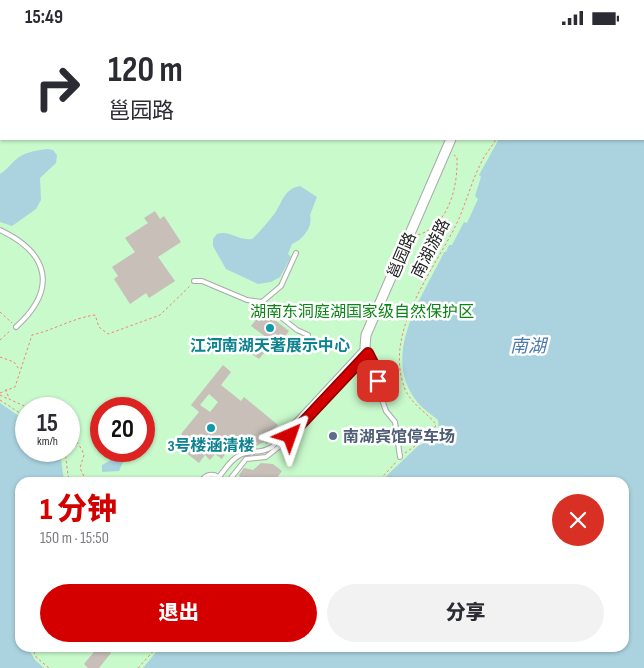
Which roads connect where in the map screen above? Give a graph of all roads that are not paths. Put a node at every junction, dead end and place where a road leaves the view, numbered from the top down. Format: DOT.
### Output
graph roads {
  1 [pos="449,140"];
  2 [pos="0,230"];
  3 [pos="296,253"];
  4 [pos="194,281"];
  5 [pos="262,302"];
  6 [pos="16,327"];
  7 [pos="308,335"];
  8 [pos="368,353"];
  9 [pos="400,457"];
  10 [pos="205,477"];
  11 [pos="219,477"];
  12 [pos="232,477"];
  1 -- 8 [label="street, 邕园路"];
  2 -- 6 [label="lane"];
  3 -- 5 [label="lane"];
  4 -- 5 [label="lane"];
  5 -- 7 [label="lane"];
  8 -- 9 [label="lane"];
  8 -- 11 [label="lane"];
  8 -- 12 [label="lane"];
  10 -- 11 [label="lane"];
}
